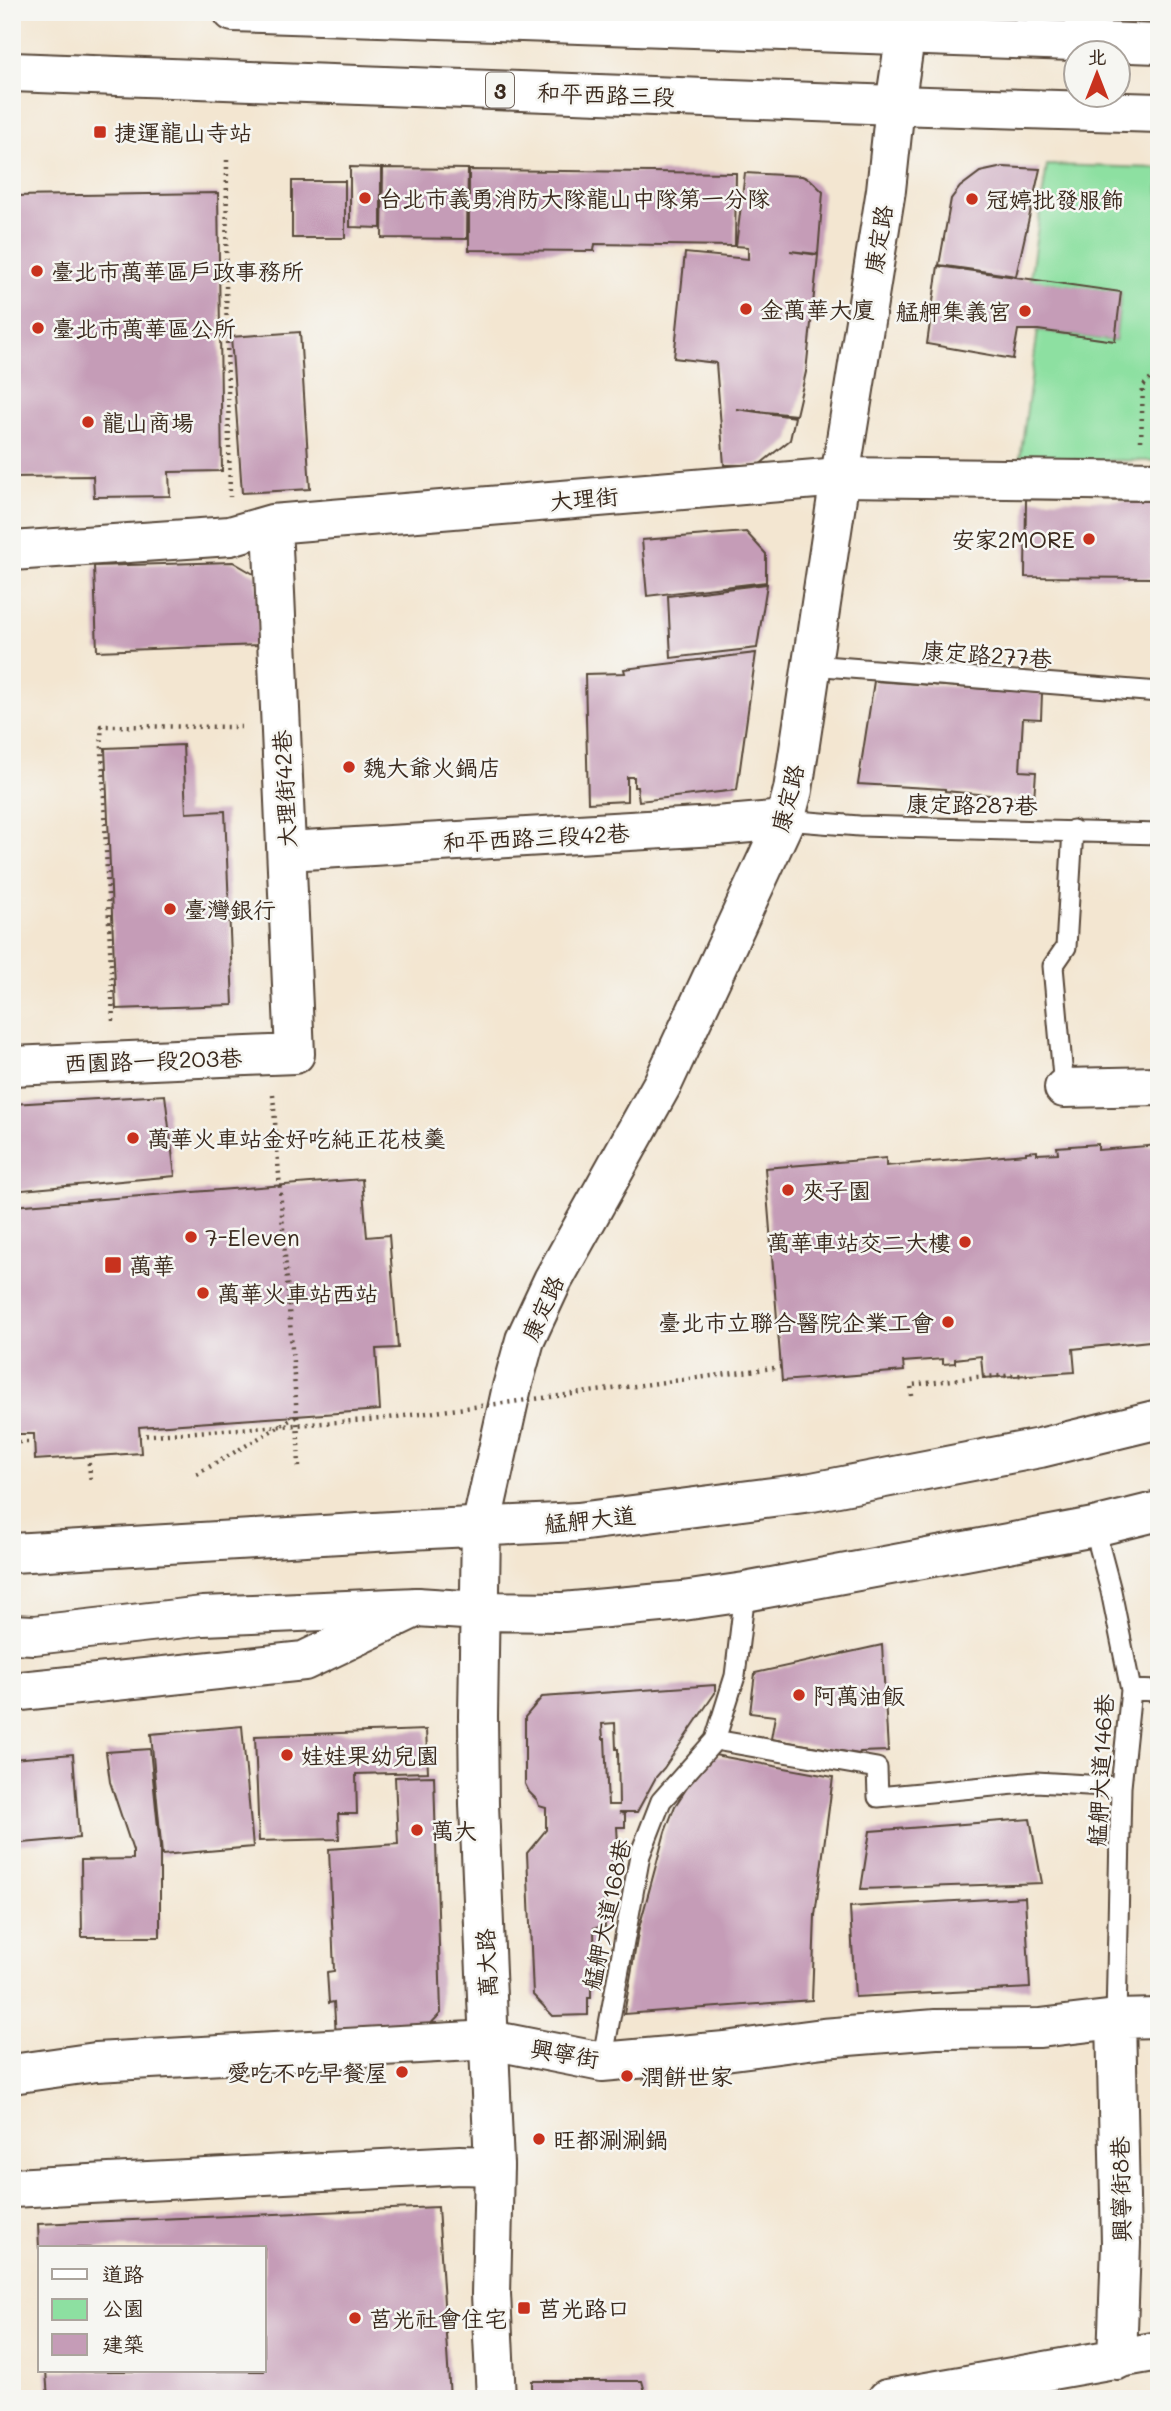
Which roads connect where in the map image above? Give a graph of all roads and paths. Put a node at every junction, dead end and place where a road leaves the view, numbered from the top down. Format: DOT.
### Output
graph roads {
  1 [pos="233,12"];
  2 [pos="418,16"];
  3 [pos="750,21"];
  4 [pos="907,24"];
  5 [pos="1159,44"];
  6 [pos="12,72"];
  7 [pos="895,105"];
  8 [pos="1159,113"];
  9 [pos="227,160"];
  10 [pos="1159,372"];
  11 [pos="840,477"];
  12 [pos="1149,481"];
  13 [pos="272,524"];
  14 [pos="230,536"];
  15 [pos="12,551"];
  16 [pos="811,665"];
  17 [pos="1159,692"];
  18 [pos="206,727"];
  19 [pos="785,820"];
  20 [pos="1073,830"];
  21 [pos="1159,834"];
  22 [pos="287,851"];
  23 [pos="282,1055"];
  24 [pos="114,1061"];
  25 [pos="12,1066"];
  26 [pos="1159,1086"];
  27 [pos="1064,1088"];
  28 [pos="781,1367"];
  29 [pos="1027,1375"];
  30 [pos="912,1396"];
  31 [pos="297,1416"];
  32 [pos="1159,1419"];
  33 [pos="139,1436"];
  34 [pos="12,1442"];
  35 [pos="34,1442"];
  36 [pos="88,1456"];
  37 [pos="299,1468"];
  38 [pos="197,1474"];
  39 [pos="91,1482"];
  40 [pos="1159,1511"];
  41 [pos="481,1527"];
  42 [pos="1094,1527"];
  43 [pos="12,1553"];
  44 [pos="745,1592"];
  45 [pos="417,1607"];
  46 [pos="480,1611"];
  47 [pos="12,1634"];
  48 [pos="1130,1690"];
  49 [pos="1159,1691"];
  50 [pos="12,1692"];
  51 [pos="715,1740"];
  52 [pos="1121,1787"];
  53 [pos="1159,2018"];
  54 [pos="1116,2019"];
  55 [pos="489,2040"];
  56 [pos="601,2062"];
  57 [pos="12,2074"];
  58 [pos="494,2166"];
  59 [pos="12,2189"];
  60 [pos="1159,2351"];
  61 [pos="1116,2360"];
  62 [pos="496,2399"];
  63 [pos="887,2399"];
  1 -- 2 [label="street"];
  2 -- 3 [label="street"];
  3 -- 4 [label="street"];
  4 -- 5 [label="street"];
  4 -- 7 [label="street, 康定路"];
  6 -- 7 [label="street, 和平西路三段 / 3"];
  7 -- 8 [label="street, 和平西路三段 / 3"];
  7 -- 11 [label="street, 康定路"];
  9 -- 14 [label="path"];
  10 -- 12 [label="path"];
  11 -- 12 [label="street, 大理街"];
  11 -- 13 [label="street, 大理街"];
  11 -- 16 [label="street, 康定路"];
  13 -- 14 [label="street, 大理街"];
  13 -- 22 [label="street, 大理街42巷"];
  14 -- 15 [label="street, 大理街"];
  16 -- 17 [label="lane, 康定路277巷"];
  16 -- 19 [label="street, 康定路"];
  18 -- 24 [label="path"];
  19 -- 20 [label="lane, 康定路287巷"];
  19 -- 22 [label="street, 和平西路三段42巷"];
  19 -- 41 [label="street, 康定路"];
  20 -- 21 [label="lane, 康定路287巷"];
  20 -- 27 [label="lane"];
  22 -- 23 [label="street, 大理街42巷"];
  23 -- 24 [label="street, 西園路一段203巷"];
  23 -- 31 [label="path"];
  24 -- 25 [label="street, 西園路一段203巷"];
  26 -- 27 [label="street"];
  28 -- 33 [label="path, bridge"];
  29 -- 30 [label="path"];
  31 -- 37 [label="path"];
  31 -- 38 [label="path"];
  32 -- 41 [label="street, 艋舺大道"];
  34 -- 35 [label="path"];
  36 -- 39 [label="path"];
  40 -- 42 [label="street"];
  41 -- 43 [label="street, 艋舺大道"];
  41 -- 46 [label="street, 萬大路"];
  42 -- 44 [label="street"];
  42 -- 48 [label="lane, 艋舺大道146巷"];
  44 -- 46 [label="street"];
  44 -- 51 [label="lane, 艋舺大道168巷"];
  45 -- 46 [label="street"];
  45 -- 47 [label="street"];
  45 -- 50 [label="street"];
  46 -- 55 [label="street, 萬大路"];
  48 -- 49 [label="lane"];
  48 -- 52 [label="lane, 艋舺大道146巷"];
  51 -- 52 [label="lane"];
  51 -- 56 [label="lane, 艋舺大道168巷"];
  52 -- 54 [label="lane, 艋舺大道146巷"];
  53 -- 54 [label="street, 興寧街"];
  54 -- 56 [label="street, 興寧街"];
  54 -- 61 [label="street, 興寧街8巷"];
  55 -- 56 [label="street, 興寧街"];
  55 -- 57 [label="street, 興寧街"];
  55 -- 58 [label="street, 萬大路"];
  58 -- 59 [label="street"];
  58 -- 62 [label="street, 萬大路"];
  60 -- 61 [label="street"];
  61 -- 63 [label="street"];
}
